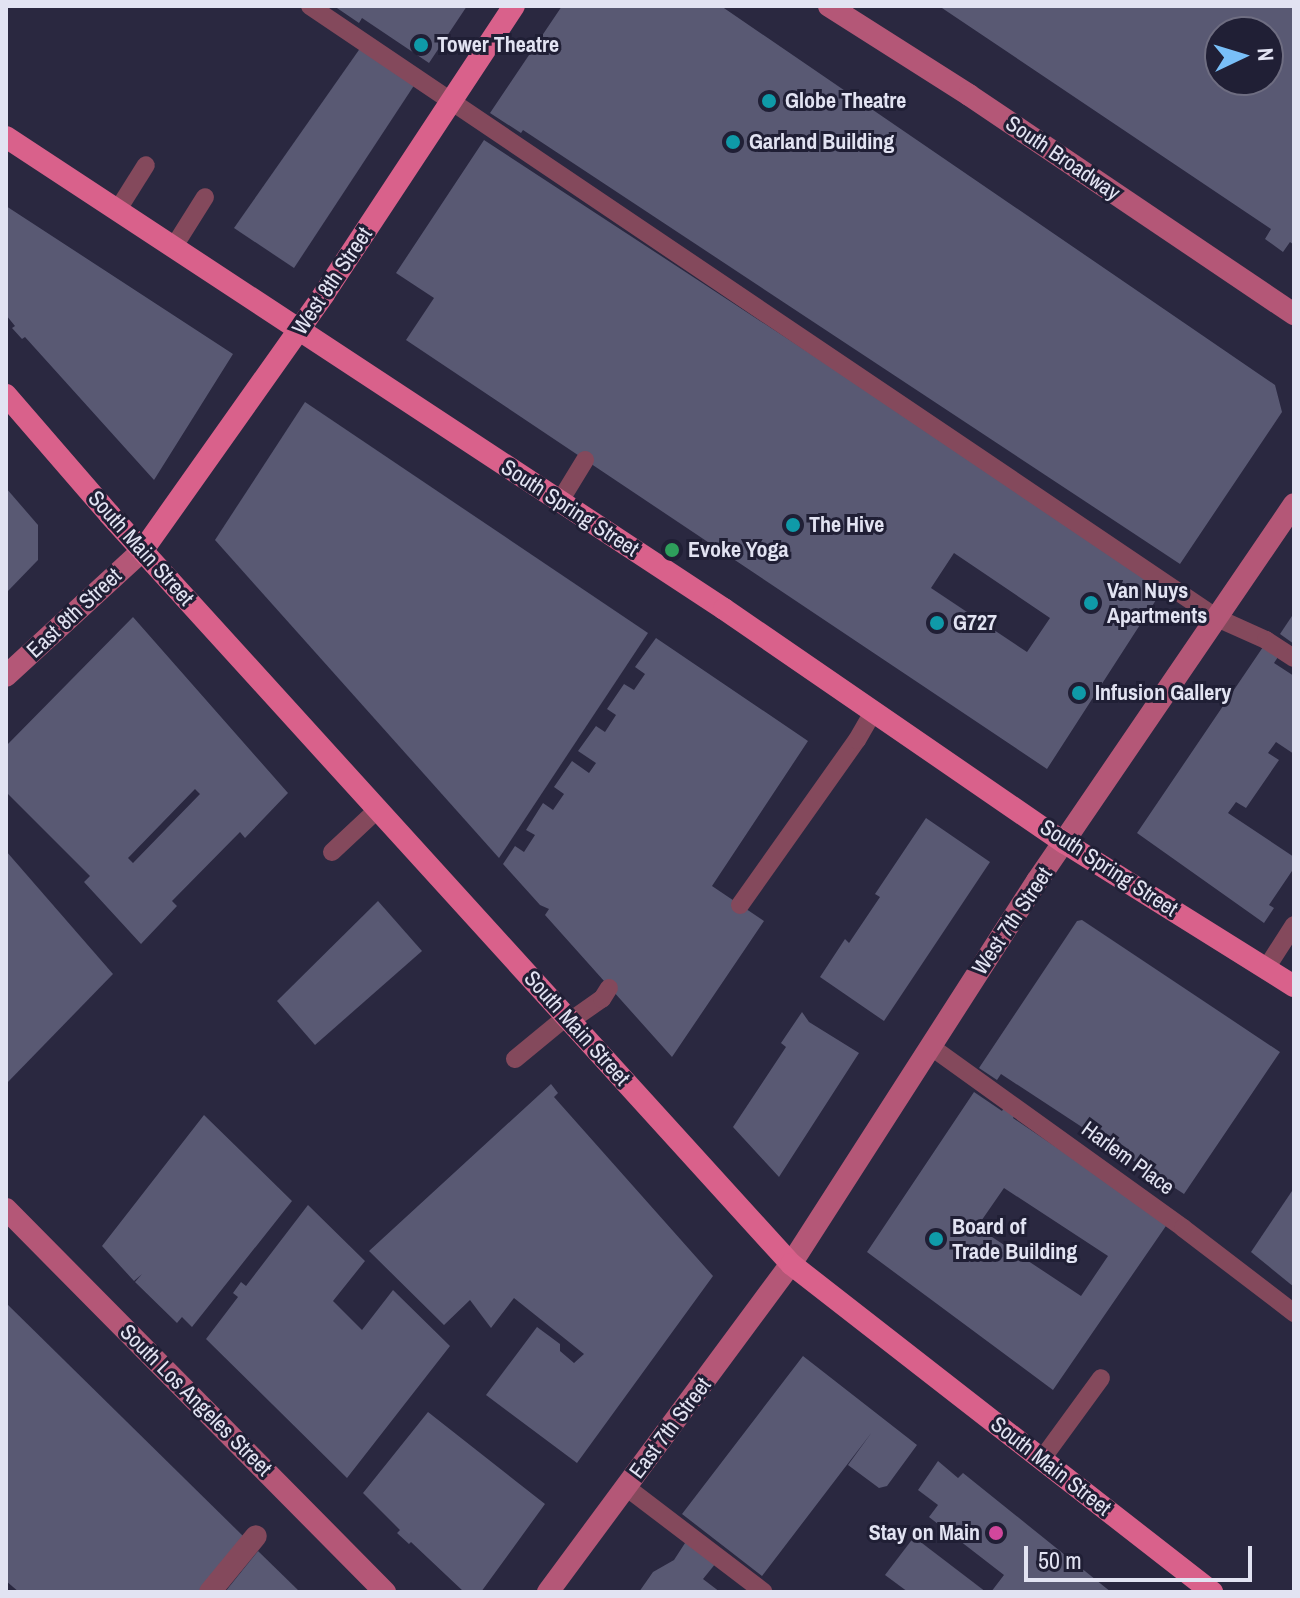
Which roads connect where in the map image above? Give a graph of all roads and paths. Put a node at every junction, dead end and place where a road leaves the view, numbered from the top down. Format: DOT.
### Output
graph roads {
  1 [pos="310,6"];
  2 [pos="514,6"];
  3 [pos="829,6"];
  4 [pos="450,102"];
  5 [pos="6,137"];
  6 [pos="146,165"];
  7 [pos="205,197"];
  8 [pos="117,211"];
  9 [pos="173,248"];
  10 [pos="1294,314"];
  11 [pos="298,331"];
  12 [pos="6,395"];
  13 [pos="585,460"];
  14 [pos="560,501"];
  15 [pos="1294,504"];
  16 [pos="143,550"];
  17 [pos="1217,618"];
  18 [pos="1294,658"];
  19 [pos="6,676"];
  20 [pos="874,710"];
  21 [pos="378,809"];
  22 [pos="1065,843"];
  23 [pos="332,852"];
  24 [pos="740,905"];
  25 [pos="1294,925"];
  26 [pos="1267,967"];
  27 [pos="1294,986"];
  28 [pos="609,988"];
  29 [pos="568,1019"];
  30 [pos="930,1046"];
  31 [pos="515,1059"];
  32 [pos="6,1209"];
  33 [pos="791,1264"];
  34 [pos="1294,1313"];
  35 [pos="1101,1378"];
  36 [pos="1042,1459"];
  37 [pos="626,1487"];
  38 [pos="256,1536"];
  39 [pos="210,1592"];
  40 [pos="385,1592"];
  41 [pos="548,1592"];
  42 [pos="764,1592"];
  43 [pos="1212,1592"];
  1 -- 4 [label="lane"];
  2 -- 4 [label="main road, West 8th Street"];
  3 -- 10 [label="main road, South Broadway"];
  4 -- 11 [label="main road, West 8th Street"];
  4 -- 17 [label="lane"];
  5 -- 8 [label="main road, South Spring Street"];
  6 -- 8 [label="lane"];
  7 -- 9 [label="lane"];
  8 -- 9 [label="main road, South Spring Street"];
  9 -- 11 [label="main road, South Spring Street"];
  11 -- 14 [label="main road, South Spring Street"];
  11 -- 16 [label="main road, West 8th Street"];
  12 -- 16 [label="main road, South Main Street"];
  13 -- 14 [label="lane"];
  14 -- 20 [label="main road, South Spring Street"];
  15 -- 17 [label="main road, West 7th Street"];
  16 -- 19 [label="main road, East 8th Street"];
  16 -- 21 [label="main road, South Main Street"];
  17 -- 18 [label="lane"];
  17 -- 22 [label="main road, West 7th Street"];
  20 -- 22 [label="main road, South Spring Street"];
  20 -- 24 [label="lane"];
  21 -- 23 [label="lane"];
  21 -- 29 [label="main road, South Main Street"];
  22 -- 26 [label="main road, South Spring Street"];
  22 -- 30 [label="main road, West 7th Street"];
  25 -- 26 [label="lane"];
  26 -- 27 [label="main road, South Spring Street"];
  28 -- 29 [label="lane"];
  29 -- 31 [label="lane"];
  29 -- 33 [label="main road, South Main Street"];
  30 -- 33 [label="main road, West 7th Street"];
  30 -- 34 [label="lane, Harlem Place"];
  32 -- 40 [label="main road, South Los Angeles Street"];
  33 -- 36 [label="main road, South Main Street"];
  33 -- 37 [label="main road, East 7th Street"];
  35 -- 36 [label="lane"];
  36 -- 43 [label="main road, South Main Street"];
  37 -- 41 [label="main road, East 7th Street"];
  37 -- 42 [label="lane"];
  38 -- 39 [label="street"];
}
